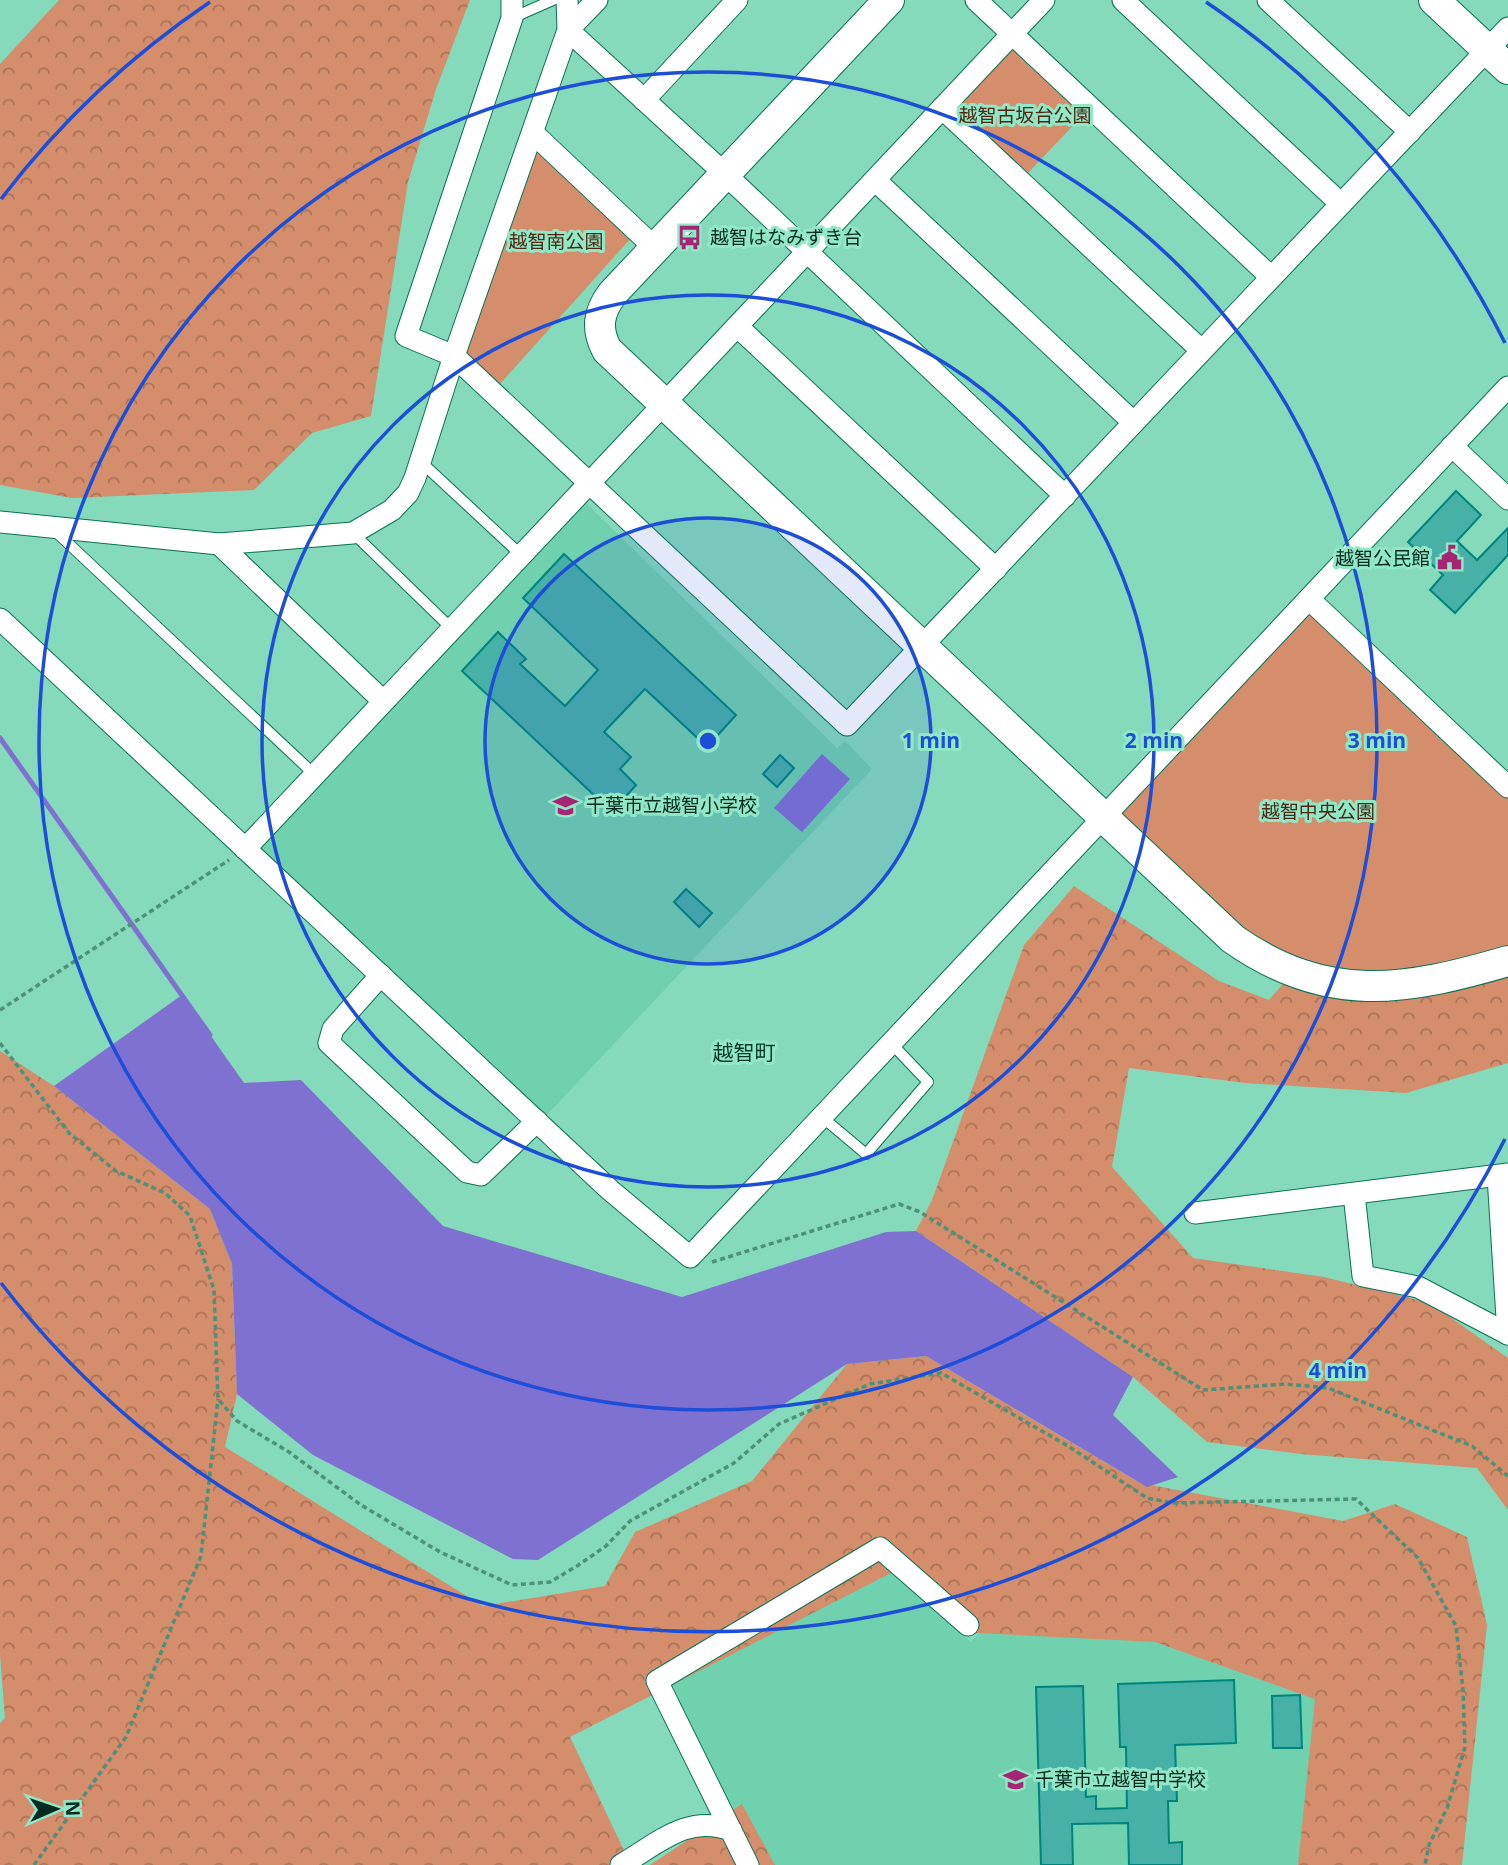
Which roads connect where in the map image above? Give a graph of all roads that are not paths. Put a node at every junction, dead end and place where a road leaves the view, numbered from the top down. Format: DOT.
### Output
graph roads {
  1 [pos="553,0"];
  2 [pos="567,0"];
  3 [pos="597,0"];
  4 [pos="737,0"];
  5 [pos="889,0"];
  6 [pos="976,0"];
  7 [pos="1044,0"];
  8 [pos="1123,0"];
  9 [pos="1268,0"];
  10 [pos="1434,0"];
  11 [pos="512,9"];
  12 [pos="1508,28"];
  13 [pos="568,30"];
  14 [pos="1012,34"];
  15 [pos="1498,60"];
  16 [pos="644,100"];
  17 [pos="942,108"];
  18 [pos="1410,132"];
  19 [pos="533,133"];
  20 [pos="725,174"];
  21 [pos="875,180"];
  22 [pos="1341,204"];
  23 [pos="655,248"];
  24 [pos="806,253"];
  25 [pos="1271,277"];
  26 [pos="737,326"];
  27 [pos="1201,350"];
  28 [pos="454,356"];
  29 [pos="1508,387"];
  30 [pos="663,405"];
  31 [pos="1133,422"];
  32 [pos="1452,446"];
  33 [pos="420,461"];
  34 [pos="590,483"];
  35 [pos="1065,496"];
  36 [pos="1508,499"];
  37 [pos="0,522"];
  38 [pos="52,527"];
  39 [pos="353,533"];
  40 [pos="219,544"];
  41 [pos="520,554"];
  42 [pos="996,569"];
  43 [pos="1309,599"];
  44 [pos="0,619"];
  45 [pos="451,628"];
  46 [pos="923,648"];
  47 [pos="383,701"];
  48 [pos="314,775"];
  49 [pos="1508,787"];
  50 [pos="1103,818"];
  51 [pos="245,849"];
  52 [pos="1508,961"];
  53 [pos="382,975"];
  54 [pos="891,1043"];
  55 [pos="822,1116"];
  56 [pos="537,1121"];
  57 [pos="1503,1175"];
  58 [pos="1354,1194"];
  59 [pos="1195,1213"];
  60 [pos="968,1625"];
  61 [pos="731,1830"];
  62 [pos="621,1865"];
  63 [pos="748,1865"];
  1 -- 11 [label="lane"];
  2 -- 13 [label="street"];
  3 -- 13 [label="street"];
  4 -- 16 [label="street"];
  5 -- 20 [label="street"];
  6 -- 14 [label="street"];
  7 -- 14 [label="street"];
  8 -- 22 [label="street"];
  9 -- 18 [label="street"];
  10 -- 15 [label="street"];
  11 -- 28 [label="street"];
  12 -- 15 [label="street"];
  13 -- 16 [label="street"];
  13 -- 19 [label="street"];
  14 -- 17 [label="street"];
  14 -- 25 [label="street"];
  15 -- 18 [label="street"];
  16 -- 20 [label="street"];
  17 -- 21 [label="street"];
  17 -- 27 [label="street"];
  18 -- 22 [label="street"];
  19 -- 23 [label="street"];
  19 -- 28 [label="street"];
  20 -- 23 [label="street"];
  20 -- 24 [label="street"];
  21 -- 24 [label="street"];
  21 -- 31 [label="street"];
  22 -- 25 [label="street"];
  23 -- 30 [label="street"];
  24 -- 26 [label="street"];
  24 -- 35 [label="street"];
  25 -- 27 [label="street"];
  26 -- 30 [label="street"];
  26 -- 42 [label="street"];
  27 -- 31 [label="street"];
  28 -- 33 [label="street"];
  28 -- 34 [label="street"];
  29 -- 32 [label="street"];
  30 -- 34 [label="street"];
  30 -- 46 [label="street"];
  31 -- 35 [label="street"];
  32 -- 36 [label="street"];
  32 -- 43 [label="street"];
  33 -- 39 [label="street"];
  33 -- 41 [label="lane"];
  34 -- 41 [label="street"];
  34 -- 46 [label="street"];
  35 -- 42 [label="street"];
  37 -- 38 [label="street"];
  38 -- 40 [label="street"];
  38 -- 48 [label="lane"];
  39 -- 40 [label="street"];
  39 -- 45 [label="lane"];
  40 -- 47 [label="street"];
  41 -- 45 [label="street"];
  42 -- 46 [label="street"];
  43 -- 49 [label="street"];
  43 -- 50 [label="street"];
  44 -- 51 [label="street"];
  45 -- 47 [label="street"];
  46 -- 50 [label="street"];
  47 -- 48 [label="street"];
  48 -- 51 [label="street"];
  50 -- 52 [label="street"];
  50 -- 54 [label="street"];
  51 -- 53 [label="street"];
  53 -- 56 [label="street"];
  53 -- 56 [label="street"];
  54 -- 55 [label="street"];
  54 -- 55 [label="lane"];
  55 -- 56 [label="street"];
  57 -- 58 [label="street"];
  57 -- 58 [label="street"];
  58 -- 59 [label="street"];
  60 -- 61 [label="street"];
  61 -- 62 [label="street"];
  61 -- 63 [label="street"];
}
